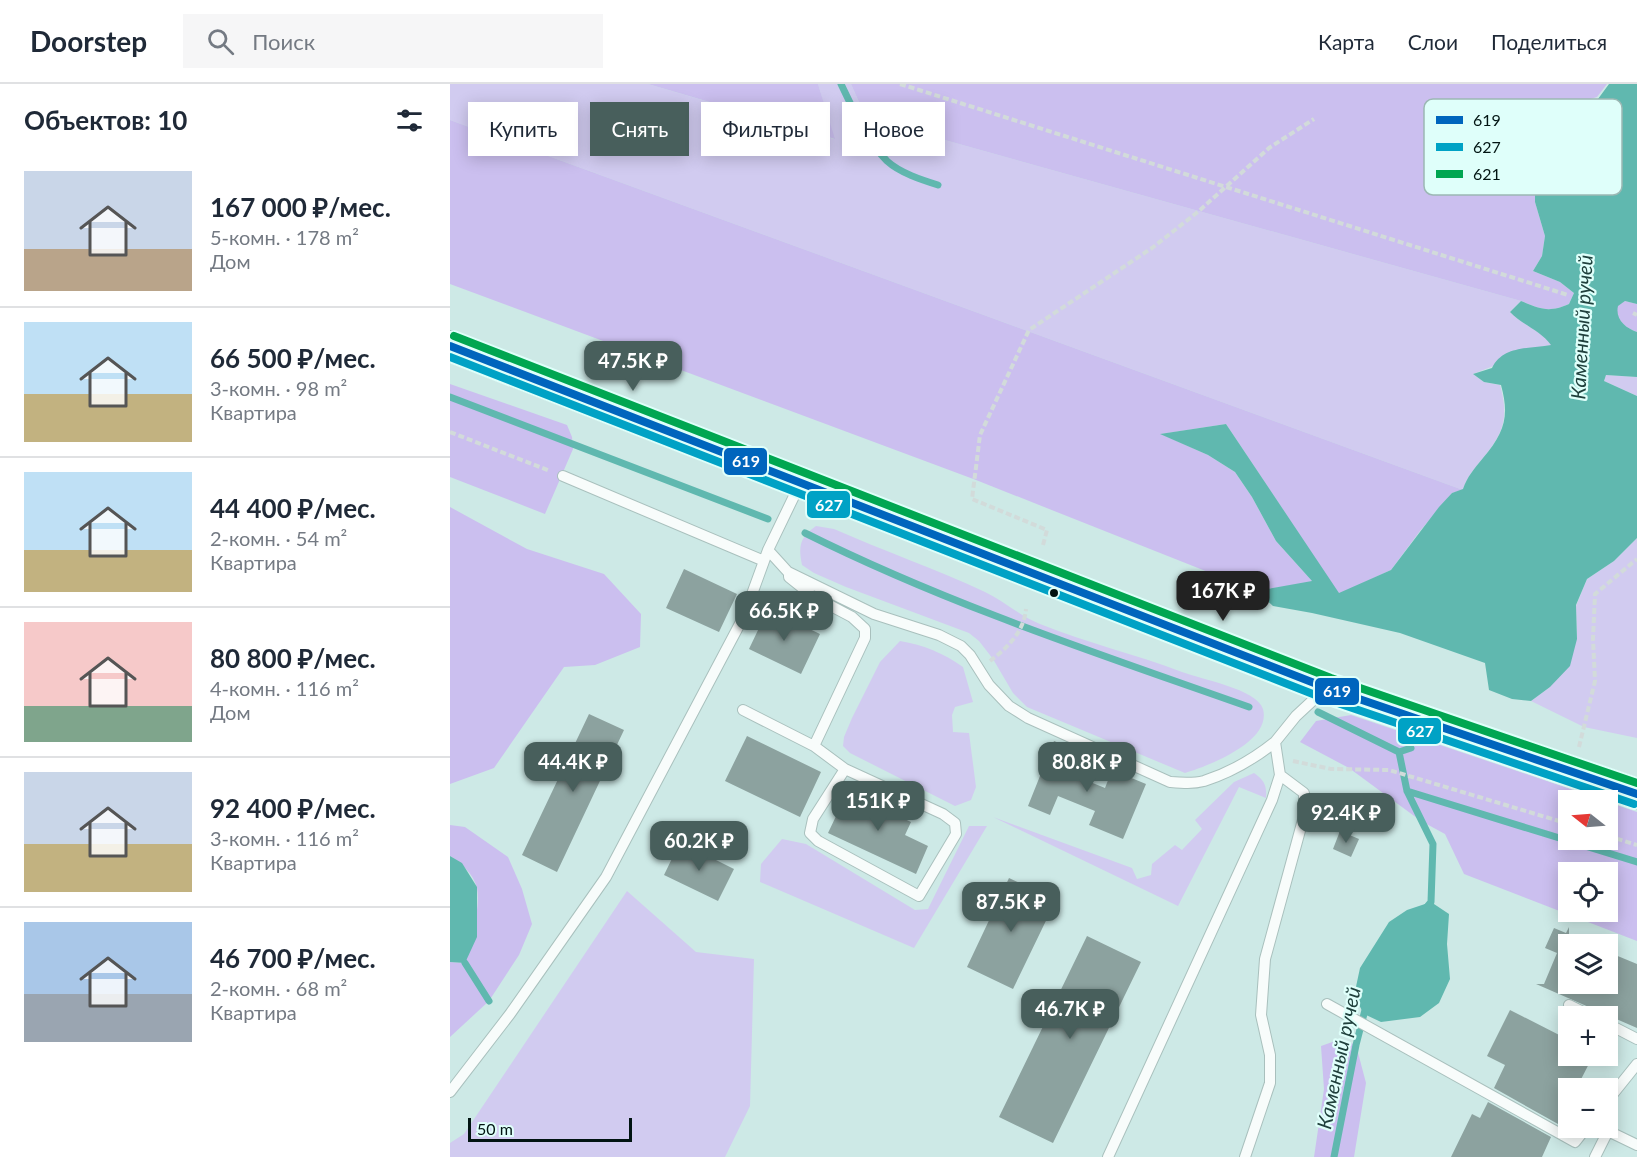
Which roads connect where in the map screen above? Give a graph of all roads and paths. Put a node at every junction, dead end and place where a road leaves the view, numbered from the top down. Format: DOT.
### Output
graph roads {
  1 [pos="900,84"];
  2 [pos="1314,119"];
  3 [pos="1226,187"];
  4 [pos="1568,294"];
  5 [pos="450,346"];
  6 [pos="450,432"];
  7 [pos="563,476"];
  8 [pos="797,483"];
  9 [pos="1043,545"];
  10 [pos="766,556"];
  11 [pos="1637,559"];
  12 [pos="789,572"];
  13 [pos="1026,609"];
  14 [pos="874,614"];
  15 [pos="865,638"];
  16 [pos="979,669"];
  17 [pos="1327,688"];
  18 [pos="743,710"];
  19 [pos="1275,742"];
  20 [pos="814,746"];
  21 [pos="1276,757"];
  22 [pos="845,769"];
  23 [pos="1572,772"];
  24 [pos="1280,776"];
  25 [pos="1637,794"];
  26 [pos="1558,821"];
  27 [pos="1618,839"];
  28 [pos="1637,845"];
  29 [pos="1327,1004"];
  30 [pos="1618,1029"];
  31 [pos="1637,1039"];
  32 [pos="1637,1064"];
  33 [pos="1618,1088"];
  34 [pos="450,1092"];
  35 [pos="1558,1132"];
  36 [pos="1637,1145"];
  37 [pos="1108,1157"];
  38 [pos="1245,1157"];
  39 [pos="1595,1157"];
  1 -- 3 [label="path"];
  2 -- 3 [label="path"];
  3 -- 4 [label="path"];
  3 -- 9 [label="path"];
  5 -- 8 [label="main road"];
  6 -- 7 [label="path"];
  7 -- 10 [label="lane"];
  8 -- 10 [label="lane"];
  8 -- 17 [label="main road"];
  10 -- 12 [label="lane"];
  10 -- 34 [label="lane"];
  11 -- 23 [label="path"];
  12 -- 14 [label="lane"];
  12 -- 15 [label="lane"];
  13 -- 16 [label="path"];
  14 -- 15 [label="lane"];
  14 -- 16 [label="lane"];
  15 -- 20 [label="lane"];
  16 -- 19 [label="lane"];
  17 -- 19 [label="lane"];
  17 -- 23 [label="main road"];
  18 -- 20 [label="lane"];
  19 -- 21 [label="lane"];
  20 -- 22 [label="lane"];
  21 -- 24 [label="lane"];
  21 -- 26 [label="path"];
  22 -- 22 [label="lane"];
  23 -- 25 [label="main road"];
  24 -- 37 [label="lane"];
  24 -- 38 [label="lane"];
  27 -- 28 [label="path"];
  29 -- 35 [label="lane"];
  30 -- 31 [label="lane"];
  32 -- 33 [label="lane"];
  36 -- 39 [label="lane"];
}
